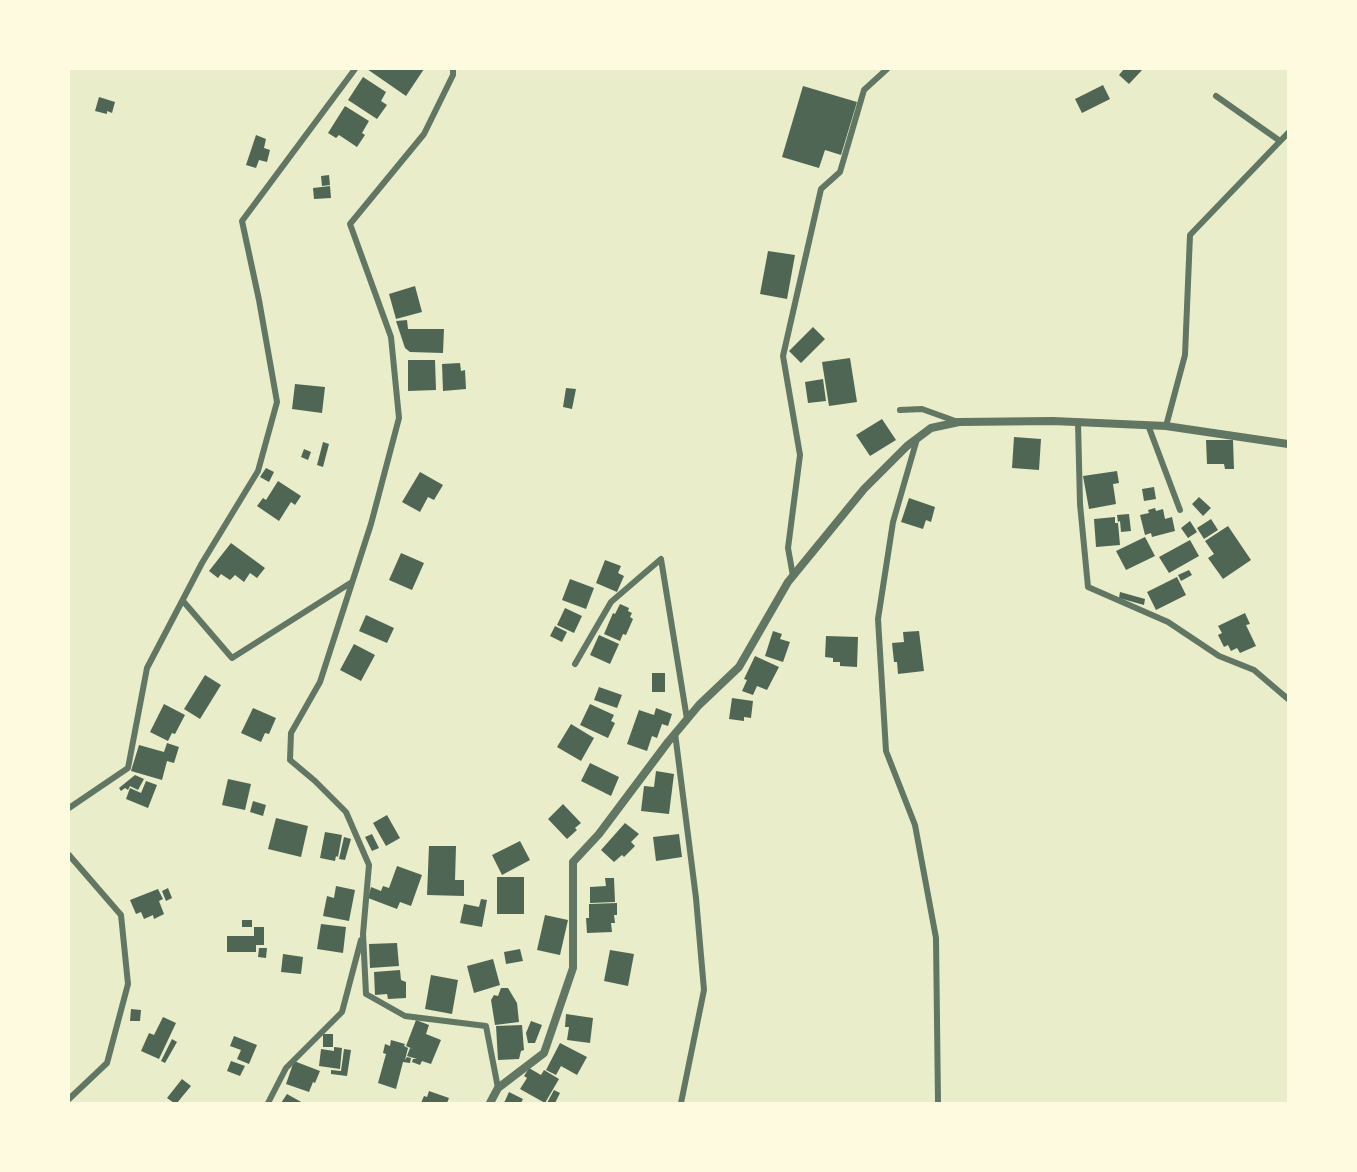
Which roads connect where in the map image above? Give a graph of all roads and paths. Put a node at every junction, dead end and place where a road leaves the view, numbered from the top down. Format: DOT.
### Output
graph roads {
  1 [pos="355,69"];
  2 [pos="453,69"];
  3 [pos="887,69"];
  4 [pos="1216,96"];
  5 [pos="1288,134"];
  6 [pos="1280,141"];
  7 [pos="900,410"];
  8 [pos="959,422"];
  9 [pos="1078,422"];
  10 [pos="1148,425"];
  11 [pos="1166,426"];
  12 [pos="917,439"];
  13 [pos="1288,444"];
  14 [pos="1180,510"];
  15 [pos="793,576"];
  16 [pos="352,582"];
  17 [pos="183,601"];
  18 [pos="575,663"];
  19 [pos="1288,699"];
  20 [pos="687,719"];
  21 [pos="675,733"];
  22 [pos="69,808"];
  23 [pos="69,855"];
  24 [pos="363,934"];
  25 [pos="498,1088"];
  26 [pos="69,1099"];
  27 [pos="268,1103"];
  28 [pos="490,1103"];
  29 [pos="681,1103"];
  30 [pos="938,1103"];
  1 -- 17 [label="street"];
  2 -- 16 [label="street"];
  3 -- 15 [label="street"];
  4 -- 6 [label="street"];
  5 -- 6 [label="street"];
  6 -- 11 [label="street"];
  7 -- 8 [label="street"];
  8 -- 9 [label="street"];
  8 -- 12 [label="street"];
  9 -- 10 [label="street"];
  9 -- 19 [label="street"];
  10 -- 11 [label="street"];
  10 -- 14 [label="street"];
  11 -- 13 [label="street"];
  12 -- 15 [label="street"];
  12 -- 30 [label="street"];
  15 -- 20 [label="street"];
  16 -- 17 [label="street"];
  16 -- 24 [label="street"];
  17 -- 22 [label="street"];
  18 -- 20 [label="street"];
  20 -- 21 [label="street"];
  21 -- 25 [label="street"];
  21 -- 29 [label="street"];
  23 -- 26 [label="street"];
  24 -- 25 [label="street"];
  24 -- 27 [label="street"];
  25 -- 28 [label="street"];
}
